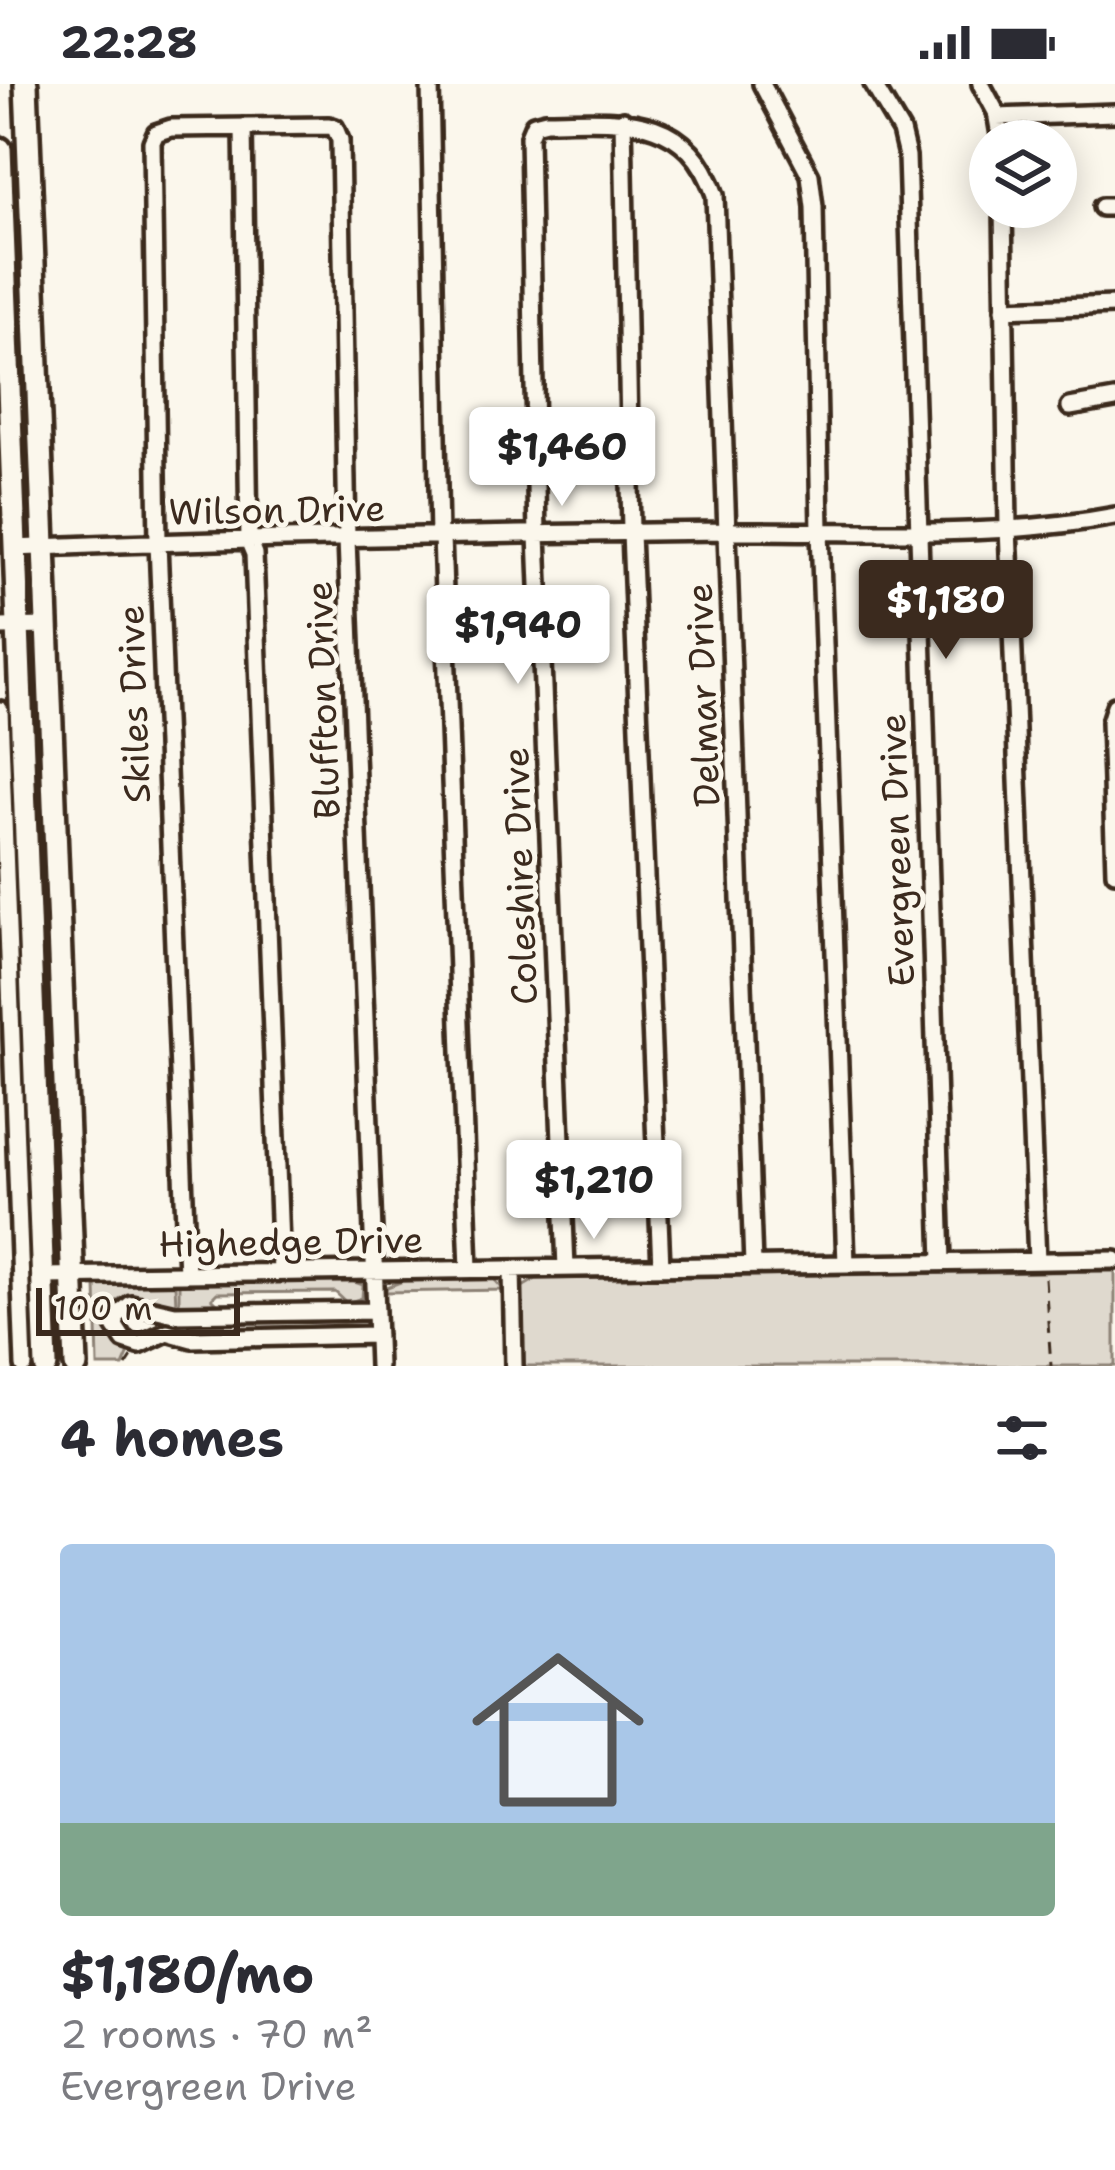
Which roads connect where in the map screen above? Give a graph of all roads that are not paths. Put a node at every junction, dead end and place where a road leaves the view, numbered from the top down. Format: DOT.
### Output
graph roads {
  1 [pos="26,84"];
  2 [pos="430,84"];
  3 [pos="762,84"];
  4 [pos="873,84"];
  5 [pos="981,84"];
  6 [pos="1115,113"];
  7 [pos="997,117"];
  8 [pos="623,120"];
  9 [pos="998,120"];
  10 [pos="534,124"];
  11 [pos="243,127"];
  12 [pos="0,149"];
  13 [pos="1003,228"];
  14 [pos="1115,304"];
  15 [pos="1004,309"];
  16 [pos="1115,399"];
  17 [pos="1070,407"];
  18 [pos="1115,516"];
  19 [pos="1008,528"];
  20 [pos="727,531"];
  21 [pos="820,531"];
  22 [pos="916,531"];
  23 [pos="631,533"];
  24 [pos="537,535"];
  25 [pos="441,537"];
  26 [pos="346,538"];
  27 [pos="249,542"];
  28 [pos="158,543"];
  29 [pos="44,547"];
  30 [pos="15,548"];
  31 [pos="47,626"];
  32 [pos="9,627"];
  33 [pos="1115,706"];
  34 [pos="0,710"];
  35 [pos="1115,872"];
  36 [pos="1115,1260"];
  37 [pos="942,1262"];
  38 [pos="846,1264"];
  39 [pos="753,1265"];
  40 [pos="1041,1266"];
  41 [pos="661,1267"];
  42 [pos="566,1268"];
  43 [pos="512,1269"];
  44 [pos="469,1270"];
  45 [pos="375,1271"];
  46 [pos="281,1272"];
  47 [pos="187,1274"];
  48 [pos="73,1275"];
  49 [pos="43,1276"];
  50 [pos="376,1311"];
  51 [pos="376,1335"];
  52 [pos="24,1366"];
  53 [pos="46,1366"];
  54 [pos="76,1366"];
  55 [pos="378,1366"];
  56 [pos="514,1366"];
  1 -- 29 [label="main road"];
  2 -- 25 [label="street"];
  3 -- 21 [label="street"];
  4 -- 22 [label="street, Evergreen Drive"];
  5 -- 7 [label="street"];
  6 -- 7 [label="street"];
  7 -- 9 [label="street"];
  8 -- 10 [label="street, Delmar Drive"];
  8 -- 20 [label="street, Delmar Drive"];
  8 -- 23 [label="street"];
  10 -- 24 [label="street, Coleshire Drive"];
  11 -- 26 [label="street, Bluffton Drive"];
  11 -- 27 [label="street"];
  11 -- 28 [label="street, Skiles Drive"];
  12 -- 30 [label="main road"];
  13 -- 15 [label="street"];
  14 -- 15 [label="street"];
  15 -- 19 [label="street"];
  16 -- 17 [label="street"];
  18 -- 19 [label="street, Wilson Drive"];
  19 -- 22 [label="street, Wilson Drive"];
  19 -- 40 [label="street"];
  20 -- 21 [label="street, Wilson Drive"];
  20 -- 23 [label="street, Wilson Drive"];
  20 -- 39 [label="street, Delmar Drive"];
  21 -- 22 [label="street, Wilson Drive"];
  21 -- 38 [label="street"];
  22 -- 37 [label="street, Evergreen Drive"];
  23 -- 24 [label="street, Wilson Drive"];
  23 -- 41 [label="street"];
  24 -- 25 [label="street, Wilson Drive"];
  24 -- 42 [label="street, Coleshire Drive"];
  25 -- 26 [label="street, Wilson Drive"];
  25 -- 44 [label="street"];
  26 -- 27 [label="street, Wilson Drive"];
  26 -- 45 [label="street, Bluffton Drive"];
  27 -- 28 [label="street, Wilson Drive"];
  27 -- 46 [label="street"];
  28 -- 29 [label="street, Wilson Drive"];
  28 -- 47 [label="street, Skiles Drive"];
  29 -- 30 [label="street, Wilson Drive"];
  29 -- 31 [label="main road"];
  30 -- 32 [label="main road"];
  31 -- 32 [label="street"];
  31 -- 48 [label="main road"];
  32 -- 49 [label="main road"];
  33 -- 35 [label="street"];
  34 -- 52 [label="street"];
  36 -- 40 [label="street, Highedge Drive"];
  37 -- 38 [label="street, Highedge Drive"];
  37 -- 40 [label="street, Highedge Drive"];
  38 -- 39 [label="street, Highedge Drive"];
  39 -- 41 [label="street, Highedge Drive"];
  41 -- 42 [label="street, Highedge Drive"];
  42 -- 43 [label="street, Highedge Drive"];
  43 -- 44 [label="street, Highedge Drive"];
  43 -- 56 [label="street"];
  44 -- 45 [label="street, Highedge Drive"];
  45 -- 46 [label="street, Highedge Drive"];
  45 -- 50 [label="street, Bluffton Drive"];
  46 -- 47 [label="street, Highedge Drive"];
  47 -- 48 [label="street, Highedge Drive"];
  48 -- 49 [label="street, Highedge Drive"];
  48 -- 54 [label="main road"];
  49 -- 53 [label="main road"];
  50 -- 51 [label="street, Bluffton Drive"];
  50 -- 51 [label="street"];
  51 -- 55 [label="street, Bluffton Drive"];
}
